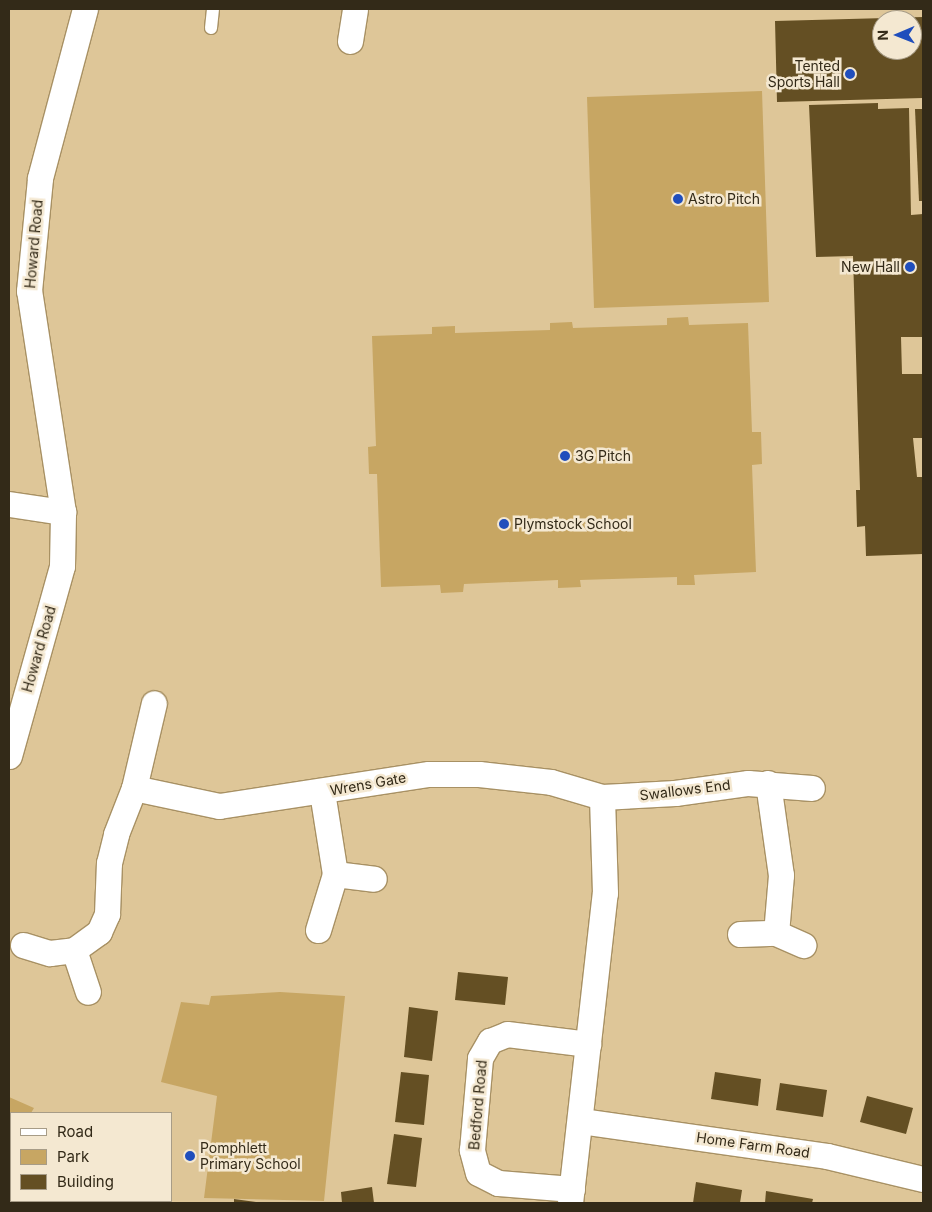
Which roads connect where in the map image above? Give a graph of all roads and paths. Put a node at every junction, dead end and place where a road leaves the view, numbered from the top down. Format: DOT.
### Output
graph roads {
  1 [pos="85,9"];
  2 [pos="214,9"];
  3 [pos="355,9"];
  4 [pos="211,28"];
  5 [pos="350,41"];
  6 [pos="9,504"];
  7 [pos="63,512"];
  8 [pos="154,703"];
  9 [pos="9,756"];
  10 [pos="768,783"];
  11 [pos="134,788"];
  12 [pos="812,788"];
  13 [pos="322,792"];
  14 [pos="602,797"];
  15 [pos="335,874"];
  16 [pos="374,879"];
  17 [pos="318,930"];
  18 [pos="776,933"];
  19 [pos="740,934"];
  20 [pos="23,945"];
  21 [pos="803,945"];
  22 [pos="74,950"];
  23 [pos="88,992"];
  24 [pos="588,1044"];
  25 [pos="581,1121"];
  26 [pos="923,1179"];
  27 [pos="571,1196"];
  1 -- 7 [label="street, Howard Road"];
  2 -- 4 [label="lane"];
  3 -- 5 [label="street"];
  6 -- 7 [label="street"];
  7 -- 9 [label="street, Howard Road"];
  8 -- 11 [label="street"];
  10 -- 12 [label="street, Swallows End"];
  10 -- 14 [label="street, Swallows End"];
  10 -- 18 [label="street"];
  11 -- 13 [label="street, Wrens Gate"];
  11 -- 22 [label="street"];
  13 -- 14 [label="street, Wrens Gate"];
  13 -- 15 [label="street"];
  14 -- 24 [label="street, Bedford Road"];
  15 -- 16 [label="street"];
  15 -- 17 [label="street"];
  18 -- 19 [label="street"];
  18 -- 21 [label="street"];
  20 -- 22 [label="street"];
  22 -- 23 [label="street"];
  24 -- 25 [label="street, Bedford Road"];
  24 -- 27 [label="street, Bedford Road"];
  25 -- 26 [label="street, Home Farm Road"];
  25 -- 27 [label="street, Bedford Road"];
}
